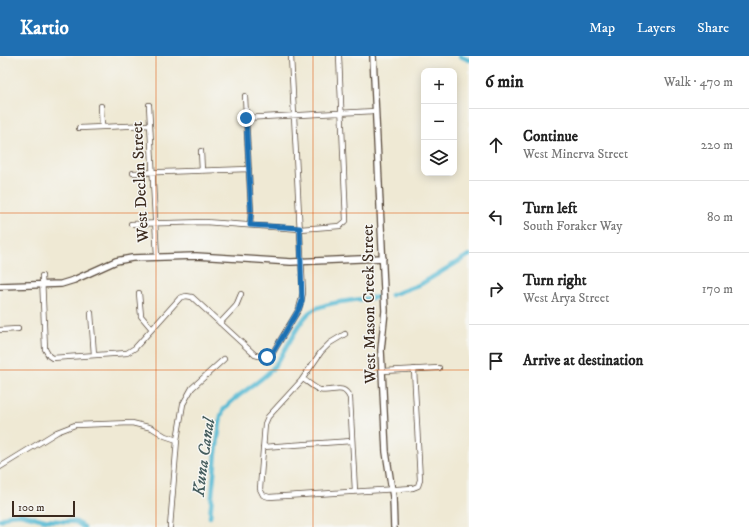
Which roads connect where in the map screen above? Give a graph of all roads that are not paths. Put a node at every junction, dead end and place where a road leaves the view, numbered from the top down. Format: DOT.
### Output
graph roads {
  1 [pos="291,56"];
  2 [pos="339,56"];
  3 [pos="372,56"];
  4 [pos="245,96"];
  5 [pos="150,105"];
  6 [pos="101,106"];
  7 [pos="375,111"];
  8 [pos="342,113"];
  9 [pos="294,116"];
  10 [pos="246,118"];
  11 [pos="150,124"];
  12 [pos="102,127"];
  13 [pos="78,128"];
  14 [pos="200,151"];
  15 [pos="249,168"];
  16 [pos="202,170"];
  17 [pos="153,173"];
  18 [pos="133,174"];
  19 [pos="131,224"];
  20 [pos="155,224"];
  21 [pos="250,225"];
  22 [pos="300,228"];
  23 [pos="156,257"];
  24 [pos="383,258"];
  25 [pos="301,262"];
  26 [pos="42,276"];
  27 [pos="42,284"];
  28 [pos="0,286"];
  29 [pos="139,294"];
  30 [pos="241,294"];
  31 [pos="92,313"];
  32 [pos="220,323"];
  33 [pos="18,329"];
  34 [pos="152,329"];
  35 [pos="0,330"];
  36 [pos="345,334"];
  37 [pos="94,355"];
  38 [pos="224,359"];
  39 [pos="439,368"];
  40 [pos="414,369"];
  41 [pos="382,371"];
  42 [pos="303,379"];
  43 [pos="177,440"];
  44 [pos="352,441"];
  45 [pos="263,446"];
  46 [pos="0,467"];
  47 [pos="392,489"];
  48 [pos="355,491"];
  49 [pos="170,527"];
  50 [pos="394,527"];
  1 -- 9 [label="street"];
  2 -- 8 [label="street"];
  3 -- 7 [label="street, West Mason Creek Street"];
  4 -- 10 [label="street"];
  5 -- 11 [label="street, West Declan Street"];
  6 -- 12 [label="street"];
  7 -- 8 [label="street"];
  7 -- 24 [label="street, West Mason Creek Street"];
  8 -- 9 [label="street"];
  8 -- 22 [label="street"];
  9 -- 10 [label="street"];
  9 -- 22 [label="street"];
  10 -- 15 [label="street"];
  11 -- 12 [label="street"];
  11 -- 17 [label="street, West Declan Street"];
  12 -- 13 [label="street"];
  14 -- 16 [label="street"];
  15 -- 16 [label="street"];
  15 -- 21 [label="street"];
  16 -- 17 [label="street"];
  17 -- 18 [label="street"];
  17 -- 20 [label="street, West Declan Street"];
  19 -- 20 [label="street"];
  20 -- 21 [label="street"];
  20 -- 23 [label="street, West Declan Street"];
  21 -- 22 [label="street"];
  22 -- 25 [label="street"];
  23 -- 25 [label="street"];
  23 -- 27 [label="street"];
  24 -- 25 [label="street"];
  24 -- 41 [label="street, West Mason Creek Street"];
  25 -- 32 [label="street"];
  26 -- 27 [label="street"];
  27 -- 28 [label="street"];
  27 -- 37 [label="street"];
  29 -- 34 [label="street"];
  30 -- 32 [label="street"];
  31 -- 37 [label="street"];
  32 -- 34 [label="street"];
  33 -- 35 [label="street"];
  34 -- 37 [label="street"];
  36 -- 42 [label="street"];
  38 -- 43 [label="street"];
  39 -- 40 [label="street"];
  40 -- 41 [label="street"];
  40 -- 47 [label="street"];
  41 -- 47 [label="street, West Mason Creek Street"];
  42 -- 44 [label="street"];
  42 -- 45 [label="street"];
  43 -- 46 [label="street"];
  43 -- 49 [label="street"];
  44 -- 45 [label="street"];
  44 -- 48 [label="street"];
  45 -- 48 [label="street"];
  47 -- 48 [label="street"];
  47 -- 50 [label="street, West Mason Creek Street"];
}
